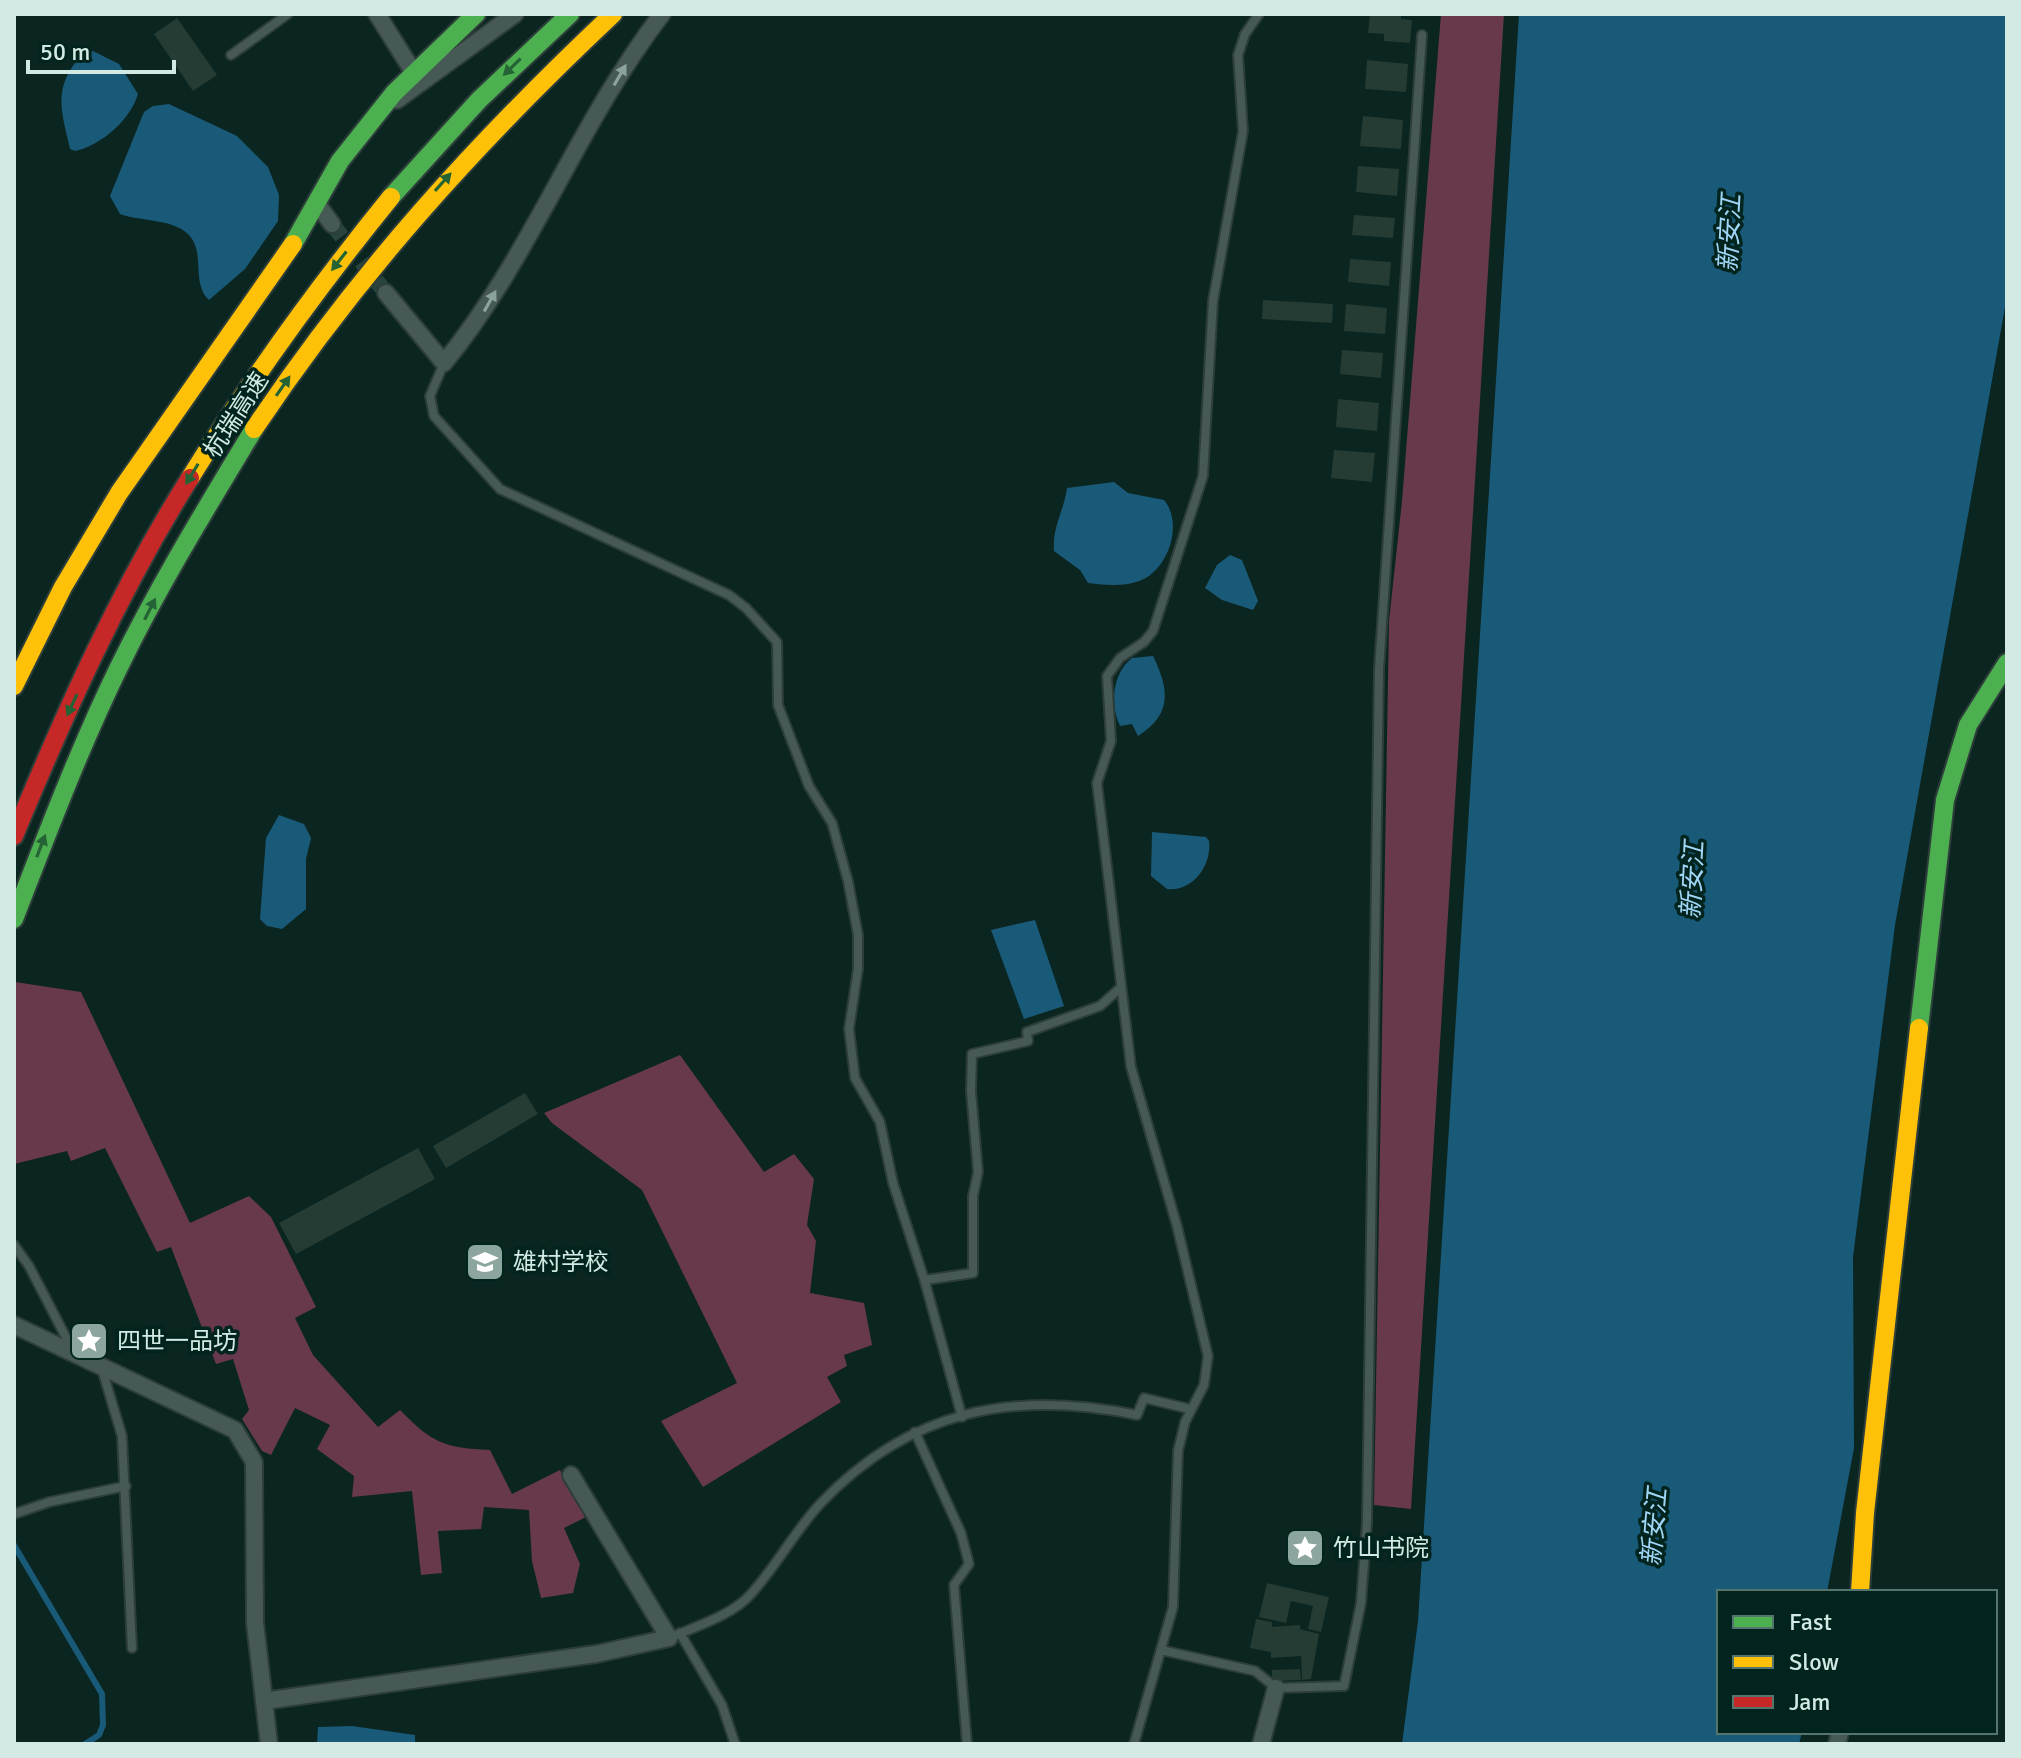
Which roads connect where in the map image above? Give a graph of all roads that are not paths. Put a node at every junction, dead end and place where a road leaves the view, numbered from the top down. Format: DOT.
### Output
graph roads {
  1 [pos="288,14"];
  2 [pos="377,14"];
  3 [pos="476,14"];
  4 [pos="515,14"];
  5 [pos="570,14"];
  6 [pos="613,14"];
  7 [pos="662,14"];
  8 [pos="1259,14"];
  9 [pos="1422,35"];
  10 [pos="231,55"];
  11 [pos="414,73"];
  12 [pos="375,114"];
  13 [pos="317,204"];
  14 [pos="332,224"];
  15 [pos="386,293"];
  16 [pos="444,363"];
  17 [pos="2007,663"];
  18 [pos="14,686"];
  19 [pos="14,836"];
  20 [pos="14,919"];
  21 [pos="1119,989"];
  22 [pos="14,1245"];
  23 [pos="925,1280"];
  24 [pos="14,1325"];
  25 [pos="75,1353"];
  26 [pos="100,1366"];
  27 [pos="1190,1409"];
  28 [pos="962,1417"];
  29 [pos="915,1432"];
  30 [pos="571,1475"];
  31 [pos="126,1486"];
  32 [pos="14,1514"];
  33 [pos="1860,1590"];
  34 [pos="675,1635"];
  35 [pos="132,1648"];
  36 [pos="1161,1650"];
  37 [pos="1276,1688"];
  38 [pos="264,1701"];
  39 [pos="269,1744"];
  40 [pos="735,1744"];
  41 [pos="967,1744"];
  42 [pos="1134,1744"];
  43 [pos="1261,1744"];
  1 -- 10 [label="lane"];
  2 -- 11 [label="street"];
  3 -- 11 [label="main road"];
  4 -- 12 [label="street"];
  5 -- 19 [label="main road, 杭瑞高速, one-way"];
  20 -- 6 [label="main road, 杭瑞高速, one-way"];
  16 -- 7 [label="street, one-way"];
  8 -- 21 [label="lane"];
  9 -- 37 [label="lane"];
  11 -- 12 [label="main road"];
  12 -- 13 [label="main road"];
  13 -- 14 [label="street"];
  13 -- 18 [label="main road"];
  15 -- 16 [label="street"];
  16 -- 23 [label="lane"];
  17 -- 33 [label="main road"];
  21 -- 23 [label="lane"];
  21 -- 27 [label="lane"];
  22 -- 25 [label="lane"];
  23 -- 28 [label="lane"];
  24 -- 25 [label="street"];
  25 -- 26 [label="street"];
  26 -- 31 [label="lane"];
  26 -- 38 [label="street"];
  27 -- 28 [label="lane"];
  27 -- 36 [label="lane"];
  28 -- 29 [label="lane"];
  29 -- 34 [label="lane"];
  29 -- 41 [label="lane"];
  30 -- 34 [label="street"];
  31 -- 32 [label="lane"];
  31 -- 35 [label="lane"];
  34 -- 38 [label="street"];
  34 -- 40 [label="lane"];
  36 -- 37 [label="lane"];
  36 -- 42 [label="lane"];
  37 -- 43 [label="street"];
  38 -- 39 [label="street"];
}
